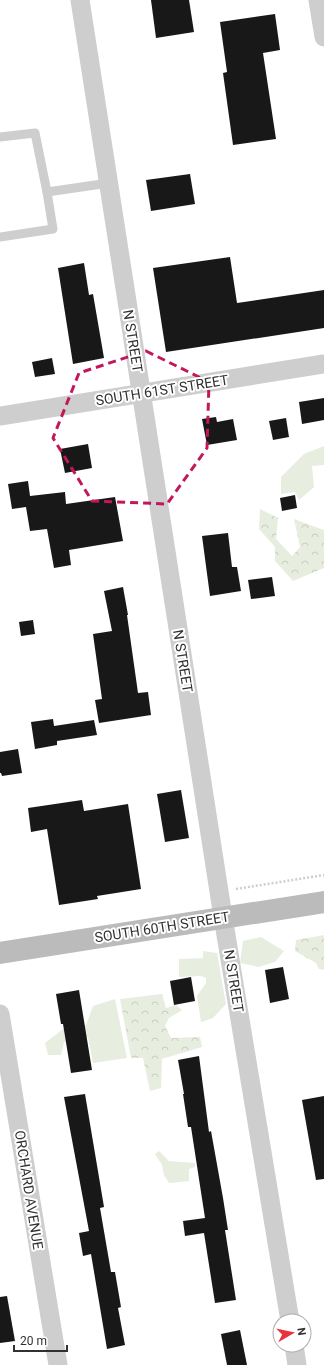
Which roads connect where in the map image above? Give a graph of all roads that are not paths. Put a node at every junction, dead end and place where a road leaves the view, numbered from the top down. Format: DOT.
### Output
graph roads {
  1 [pos="80,0"];
  2 [pos="318,0"];
  3 [pos="324,37"];
  4 [pos="0,137"];
  5 [pos="108,183"];
  6 [pos="47,192"];
  7 [pos="0,237"];
  8 [pos="324,364"];
  9 [pos="142,393"];
  10 [pos="0,416"];
  11 [pos="324,902"];
  12 [pos="223,917"];
  13 [pos="0,953"];
  14 [pos="0,1014"];
  15 [pos="289,1313"];
  16 [pos="295,1353"];
  17 [pos="58,1365"];
  18 [pos="297,1365"];
  1 -- 5 [label="street, N STREET"];
  2 -- 3 [label="street"];
  4 -- 6 [label="lane"];
  5 -- 6 [label="lane"];
  5 -- 9 [label="street, N STREET"];
  6 -- 7 [label="lane"];
  8 -- 9 [label="street, SOUTH 61ST STREET"];
  9 -- 10 [label="street, SOUTH 61ST STREET"];
  9 -- 12 [label="street, N STREET"];
  11 -- 12 [label="main road, SOUTH 60TH STREET"];
  12 -- 13 [label="main road, SOUTH 60TH STREET"];
  12 -- 15 [label="street, N STREET"];
  14 -- 17 [label="street, ORCHARD AVENUE"];
  16 -- 18 [label="street"];
}
